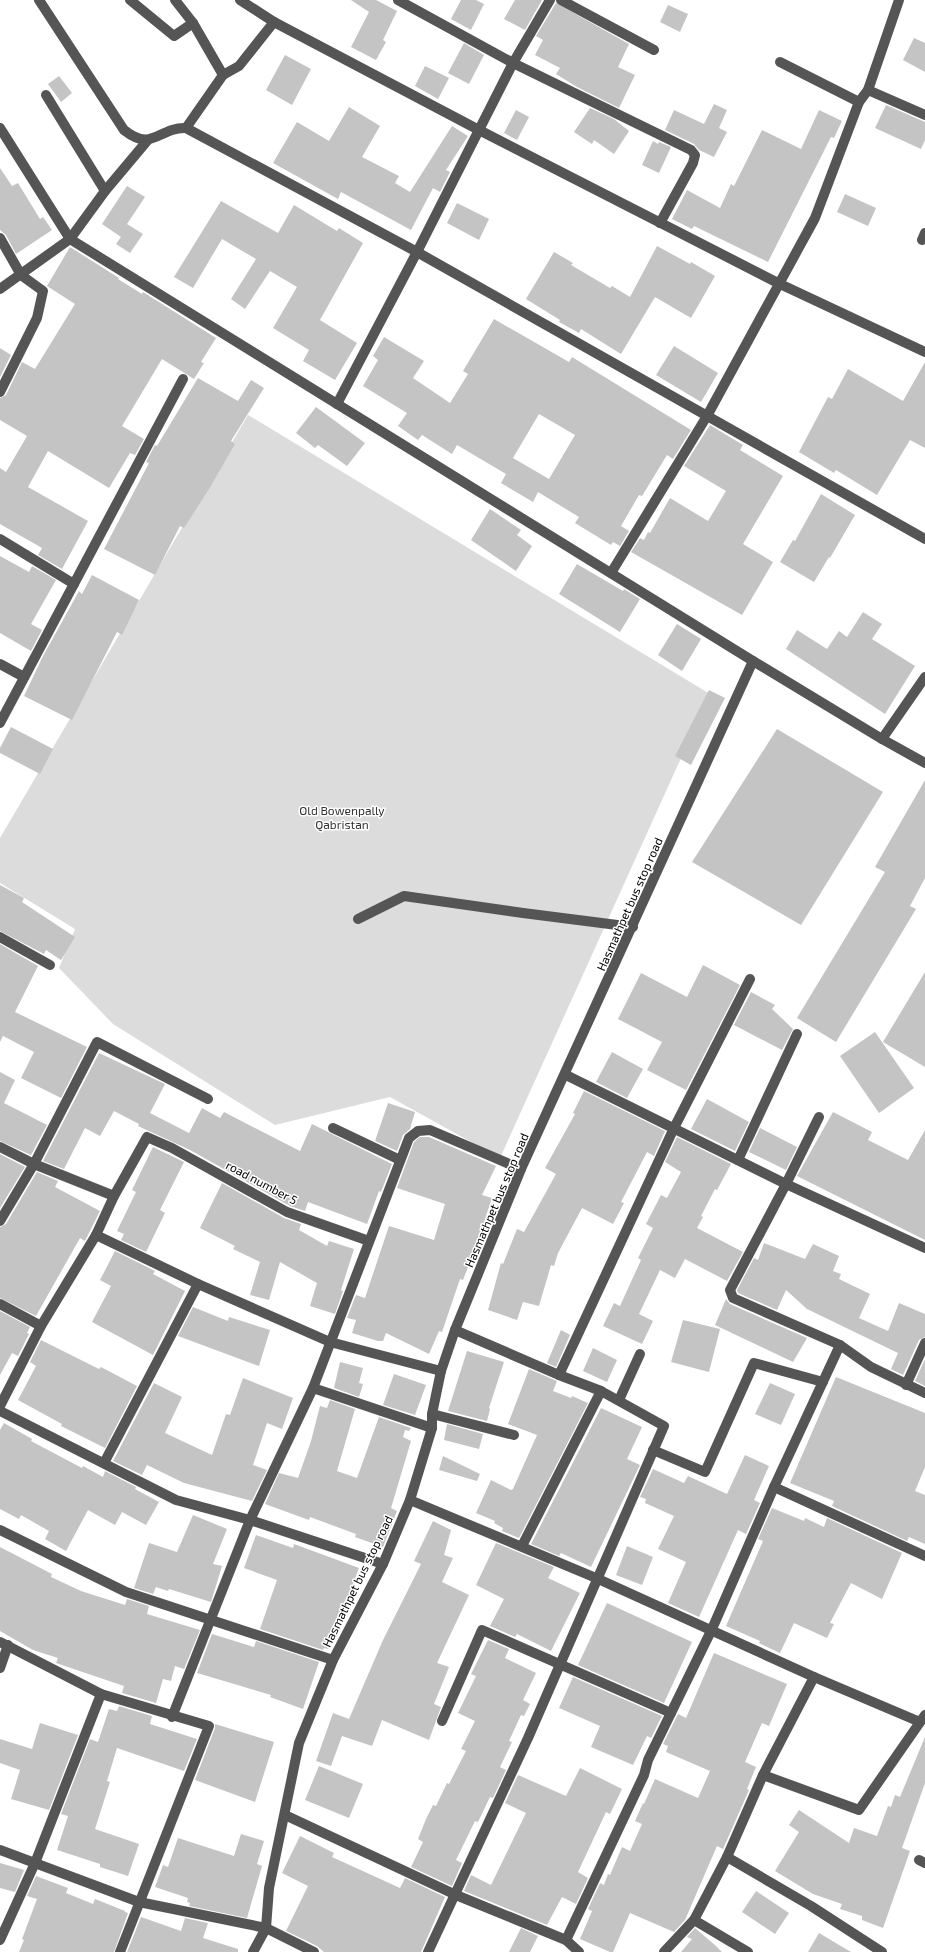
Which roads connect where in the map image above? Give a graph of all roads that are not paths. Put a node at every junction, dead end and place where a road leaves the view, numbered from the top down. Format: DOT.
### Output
graph roads {
  1 [pos="39,0"];
  2 [pos="130,0"];
  3 [pos="175,0"];
  4 [pos="240,0"];
  5 [pos="398,0"];
  6 [pos="550,0"];
  7 [pos="561,0"];
  8 [pos="899,0"];
  9 [pos="274,22"];
  10 [pos="193,23"];
  11 [pos="654,50"];
  12 [pos="780,62"];
  13 [pos="513,63"];
  14 [pos="223,75"];
  15 [pos="868,90"];
  16 [pos="46,96"];
  17 [pos="859,102"];
  18 [pos="925,115"];
  19 [pos="0,128"];
  20 [pos="186,128"];
  21 [pos="479,130"];
  22 [pos="147,141"];
  23 [pos="105,191"];
  24 [pos="660,223"];
  25 [pos="0,238"];
  26 [pos="70,239"];
  27 [pos="417,252"];
  28 [pos="22,275"];
  29 [pos="780,284"];
  30 [pos="0,290"];
  31 [pos="925,352"];
  32 [pos="183,379"];
  33 [pos="0,392"];
  34 [pos="337,404"];
  35 [pos="708,416"];
  36 [pos="0,539"];
  37 [pos="925,539"];
  38 [pos="611,574"];
  39 [pos="74,584"];
  40 [pos="753,661"];
  41 [pos="0,664"];
  42 [pos="24,677"];
  43 [pos="925,678"];
  44 [pos="0,723"];
  45 [pos="882,739"];
  46 [pos="925,763"];
  47 [pos="358,919"];
  48 [pos="633,927"];
  49 [pos="0,937"];
  50 [pos="50,965"];
  51 [pos="750,980"];
  52 [pos="797,1034"];
  53 [pos="566,1075"];
  54 [pos="208,1099"];
  55 [pos="819,1117"];
  56 [pos="333,1128"];
  57 [pos="674,1128"];
  58 [pos="0,1147"];
  59 [pos="400,1160"];
  60 [pos="738,1160"];
  61 [pos="34,1164"];
  62 [pos="521,1169"];
  63 [pos="786,1184"];
  64 [pos="114,1196"];
  65 [pos="0,1221"];
  66 [pos="96,1235"];
  67 [pos="369,1241"];
  68 [pos="925,1248"];
  69 [pos="198,1284"];
  70 [pos="0,1304"];
  71 [pos="41,1326"];
  72 [pos="455,1330"];
  73 [pos="330,1342"];
  74 [pos="925,1343"];
  75 [pos="840,1345"];
  76 [pos="640,1354"];
  77 [pos="441,1370"];
  78 [pos="559,1375"];
  79 [pos="823,1382"];
  80 [pos="906,1385"];
  81 [pos="313,1388"];
  82 [pos="601,1391"];
  83 [pos="925,1393"];
  84 [pos="619,1400"];
  85 [pos="0,1406"];
  86 [pos="0,1410"];
  87 [pos="432,1414"];
  88 [pos="432,1428"];
  89 [pos="514,1435"];
  90 [pos="653,1450"];
  91 [pos="104,1463"];
  92 [pos="774,1487"];
  93 [pos="410,1500"];
  94 [pos="250,1520"];
  95 [pos="0,1530"];
  96 [pos="522,1546"];
  97 [pos="925,1556"];
  98 [pos="383,1564"];
  99 [pos="596,1578"];
  100 [pos="210,1620"];
  101 [pos="712,1629"];
  102 [pos="4,1644"];
  103 [pos="333,1660"];
  104 [pos="560,1666"];
  105 [pos="0,1668"];
  106 [pos="814,1677"];
  107 [pos="101,1694"];
  108 [pos="671,1713"];
  109 [pos="172,1717"];
  110 [pos="923,1718"];
  111 [pos="442,1721"];
  112 [pos="763,1775"];
  113 [pos="285,1816"];
  114 [pos="0,1850"];
  115 [pos="727,1857"];
  116 [pos="35,1863"];
  117 [pos="456,1895"];
  118 [pos="139,1902"];
  119 [pos="694,1920"];
  120 [pos="266,1928"];
  121 [pos="0,1940"];
  122 [pos="566,1940"];
  123 [pos="120,1952"];
  124 [pos="253,1952"];
  125 [pos="314,1952"];
  126 [pos="428,1952"];
  127 [pos="579,1952"];
  128 [pos="664,1952"];
  129 [pos="748,1952"];
  130 [pos="882,1952"];
  1 -- 22 [label="street"];
  2 -- 10 [label="street"];
  3 -- 10 [label="street"];
  4 -- 9 [label="street"];
  5 -- 13 [label="street"];
  6 -- 13 [label="street"];
  7 -- 11 [label="street"];
  8 -- 15 [label="street"];
  9 -- 14 [label="street"];
  9 -- 21 [label="street"];
  10 -- 14 [label="street"];
  12 -- 17 [label="street"];
  13 -- 21 [label="street"];
  13 -- 24 [label="street"];
  14 -- 20 [label="street"];
  15 -- 17 [label="street"];
  15 -- 18 [label="street"];
  16 -- 23 [label="street"];
  17 -- 29 [label="street"];
  19 -- 26 [label="street"];
  20 -- 22 [label="street"];
  20 -- 27 [label="street"];
  21 -- 24 [label="street"];
  21 -- 27 [label="street"];
  22 -- 23 [label="street"];
  23 -- 26 [label="street"];
  24 -- 29 [label="street"];
  25 -- 28 [label="street"];
  26 -- 28 [label="street"];
  26 -- 34 [label="street"];
  27 -- 34 [label="street"];
  27 -- 35 [label="street"];
  28 -- 30 [label="street"];
  28 -- 33 [label="street"];
  29 -- 31 [label="street"];
  29 -- 35 [label="street"];
  32 -- 39 [label="street"];
  34 -- 38 [label="street"];
  35 -- 37 [label="street"];
  35 -- 38 [label="street"];
  36 -- 39 [label="street"];
  38 -- 40 [label="street"];
  39 -- 42 [label="street"];
  40 -- 45 [label="street"];
  40 -- 48 [label="street, Hasmathpet bus stop road"];
  41 -- 42 [label="street"];
  42 -- 44 [label="street"];
  43 -- 45 [label="street"];
  45 -- 46 [label="street"];
  47 -- 48 [label="street"];
  48 -- 53 [label="street, Hasmathpet bus stop road"];
  49 -- 50 [label="street"];
  51 -- 57 [label="street"];
  52 -- 60 [label="street"];
  53 -- 57 [label="street"];
  53 -- 62 [label="street, Hasmathpet bus stop road"];
  54 -- 61 [label="street"];
  55 -- 63 [label="street"];
  56 -- 59 [label="street"];
  57 -- 60 [label="street"];
  57 -- 78 [label="street"];
  58 -- 61 [label="street"];
  59 -- 62 [label="street"];
  59 -- 67 [label="street"];
  60 -- 63 [label="street"];
  61 -- 64 [label="street"];
  61 -- 65 [label="street"];
  62 -- 72 [label="street, Hasmathpet bus stop road"];
  63 -- 68 [label="street"];
  63 -- 75 [label="street"];
  64 -- 66 [label="street"];
  64 -- 67 [label="street, road number 5"];
  66 -- 69 [label="street"];
  66 -- 71 [label="street"];
  67 -- 73 [label="street"];
  69 -- 73 [label="street"];
  69 -- 91 [label="street"];
  70 -- 71 [label="street"];
  71 -- 85 [label="street"];
  72 -- 77 [label="street, Hasmathpet bus stop road"];
  72 -- 78 [label="street"];
  73 -- 77 [label="street"];
  73 -- 81 [label="street"];
  74 -- 80 [label="street"];
  75 -- 79 [label="street"];
  75 -- 80 [label="street"];
  76 -- 84 [label="street"];
  77 -- 87 [label="street, Hasmathpet bus stop road"];
  78 -- 82 [label="street"];
  79 -- 90 [label="street"];
  79 -- 92 [label="street"];
  80 -- 83 [label="street"];
  81 -- 88 [label="street"];
  81 -- 94 [label="street"];
  82 -- 84 [label="street"];
  82 -- 96 [label="street"];
  84 -- 90 [label="street"];
  86 -- 91 [label="street"];
  87 -- 88 [label="street, Hasmathpet bus stop road"];
  87 -- 89 [label="street"];
  88 -- 93 [label="street, Hasmathpet bus stop road"];
  90 -- 99 [label="street"];
  91 -- 94 [label="street"];
  92 -- 97 [label="street"];
  92 -- 101 [label="street"];
  93 -- 96 [label="street"];
  93 -- 98 [label="street, Hasmathpet bus stop road"];
  94 -- 98 [label="street"];
  94 -- 100 [label="street"];
  95 -- 100 [label="street"];
  96 -- 99 [label="street"];
  98 -- 103 [label="street, Hasmathpet bus stop road"];
  99 -- 101 [label="street"];
  99 -- 104 [label="street"];
  100 -- 103 [label="street"];
  100 -- 109 [label="street"];
  101 -- 106 [label="street"];
  101 -- 108 [label="street"];
  102 -- 105 [label="street"];
  102 -- 107 [label="street"];
  103 -- 113 [label="street, Hasmathpet bus stop road"];
  104 -- 108 [label="street"];
  104 -- 111 [label="street"];
  104 -- 117 [label="street"];
  106 -- 110 [label="street"];
  106 -- 112 [label="street"];
  107 -- 109 [label="street"];
  107 -- 116 [label="street"];
  108 -- 122 [label="street"];
  109 -- 118 [label="street"];
  110 -- 112 [label="street"];
  112 -- 115 [label="street"];
  113 -- 117 [label="street"];
  113 -- 120 [label="street, Hasmathpet bus stop road"];
  114 -- 116 [label="street"];
  115 -- 119 [label="street"];
  115 -- 130 [label="street"];
  116 -- 118 [label="street"];
  116 -- 121 [label="street"];
  117 -- 122 [label="street"];
  117 -- 126 [label="street"];
  118 -- 120 [label="street"];
  118 -- 123 [label="street"];
  119 -- 128 [label="street"];
  119 -- 129 [label="street"];
  120 -- 124 [label="street, Hasmathpet bus stop road"];
  120 -- 125 [label="street"];
  122 -- 127 [label="street"];
}
